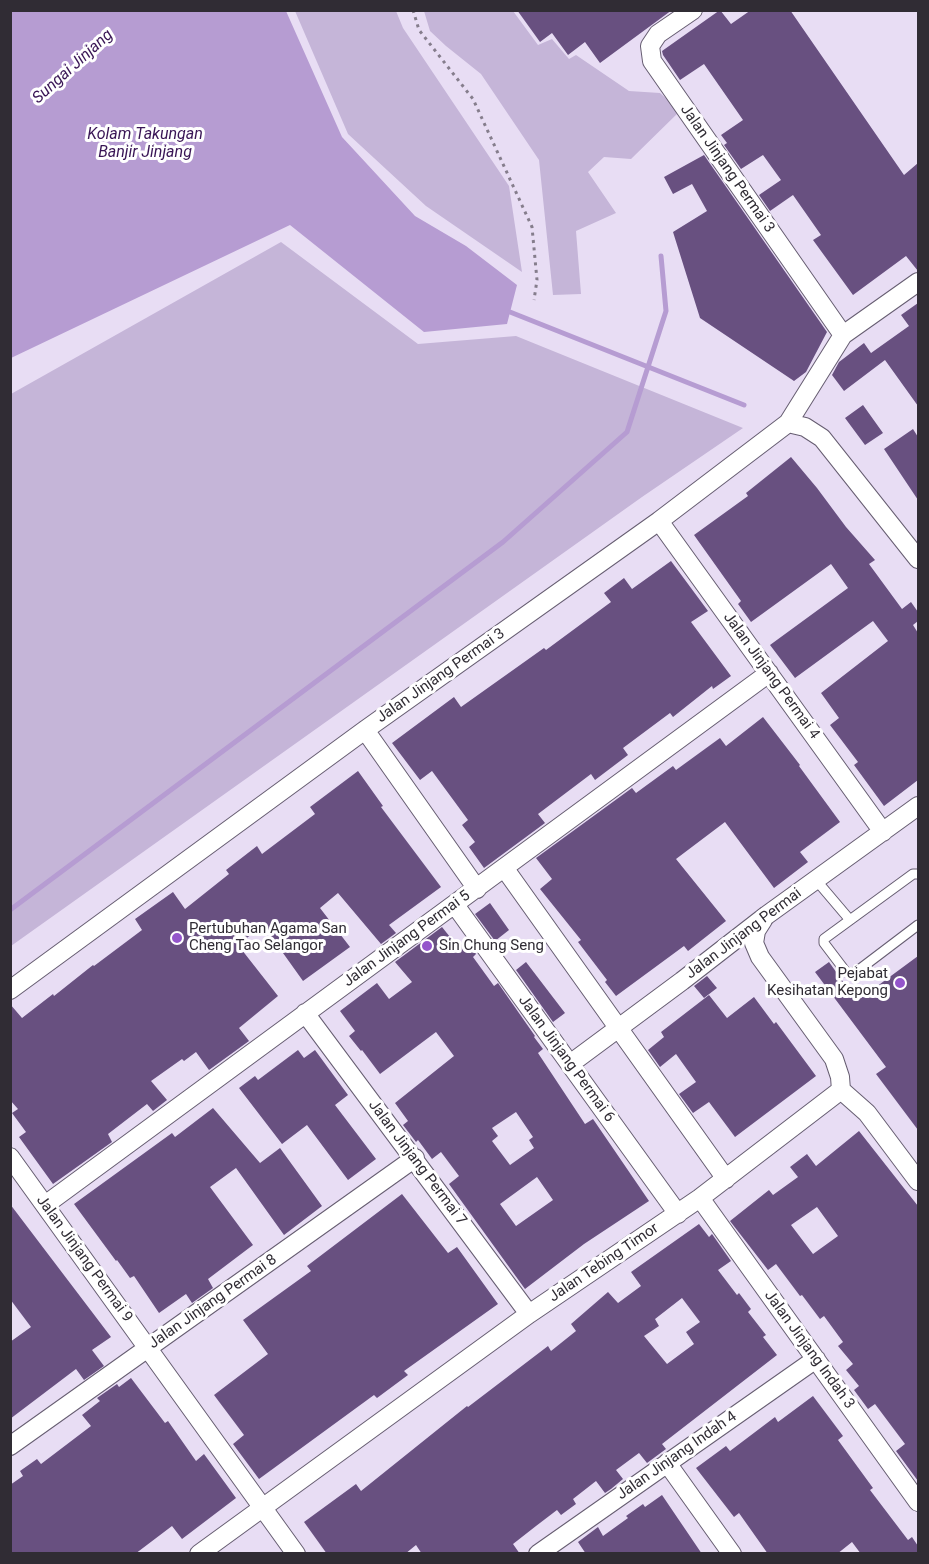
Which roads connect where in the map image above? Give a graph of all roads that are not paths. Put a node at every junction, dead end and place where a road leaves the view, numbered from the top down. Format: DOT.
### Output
graph roads {
  1 [pos="693,10"];
  2 [pos="918,282"];
  3 [pos="843,335"];
  4 [pos="788,423"];
  5 [pos="659,520"];
  6 [pos="917,555"];
  7 [pos="769,673"];
  8 [pos="365,730"];
  9 [pos="918,806"];
  10 [pos="883,832"];
  11 [pos="505,869"];
  12 [pos="918,874"];
  13 [pos="816,880"];
  14 [pos="477,888"];
  15 [pos="455,905"];
  16 [pos="767,915"];
  17 [pos="850,920"];
  18 [pos="918,925"];
  19 [pos="10,990"];
  20 [pos="305,1012"];
  21 [pos="618,1027"];
  22 [pos="570,1064"];
  23 [pos="841,1090"];
  24 [pos="10,1157"];
  25 [pos="415,1158"];
  26 [pos="726,1179"];
  27 [pos="918,1181"];
  28 [pos="700,1198"];
  29 [pos="45,1205"];
  30 [pos="678,1214"];
  31 [pos="529,1314"];
  32 [pos="148,1348"];
  33 [pos="816,1359"];
  34 [pos="10,1446"];
  35 [pos="667,1463"];
  36 [pos="918,1502"];
  37 [pos="263,1507"];
  38 [pos="199,1554"];
  39 [pos="296,1554"];
  40 [pos="538,1554"];
  41 [pos="732,1554"];
  1 -- 3 [label="street, Jalan Jinjang Permai 3"];
  2 -- 3 [label="street, Jalan Jinjang Permai 3"];
  3 -- 4 [label="street, Jalan Jinjang Permai 3"];
  4 -- 5 [label="street, Jalan Jinjang Permai 3"];
  4 -- 6 [label="street"];
  5 -- 7 [label="street, Jalan Jinjang Permai 4"];
  5 -- 8 [label="street, Jalan Jinjang Permai 3"];
  7 -- 10 [label="street, Jalan Jinjang Permai 4"];
  7 -- 11 [label="street, Jalan Jinjang Permai 5"];
  8 -- 14 [label="street"];
  8 -- 19 [label="street, Jalan Jinjang Permai 3"];
  9 -- 10 [label="street, Jalan Jinjang Permai"];
  10 -- 13 [label="street, Jalan Jinjang Permai"];
  11 -- 14 [label="street, Jalan Jinjang Permai 5"];
  11 -- 21 [label="street"];
  12 -- 17 [label="lane"];
  13 -- 16 [label="street, Jalan Jinjang Permai"];
  13 -- 17 [label="lane"];
  14 -- 15 [label="street, Jalan Jinjang Permai 5"];
  15 -- 20 [label="street, Jalan Jinjang Permai 5"];
  15 -- 22 [label="street, Jalan Jinjang Permai 6"];
  16 -- 21 [label="street, Jalan Jinjang Permai"];
  16 -- 23 [label="street"];
  17 -- 18 [label="lane"];
  20 -- 25 [label="street, Jalan Jinjang Permai 7"];
  20 -- 29 [label="street, Jalan Jinjang Permai 5"];
  21 -- 22 [label="street, Jalan Jinjang Permai"];
  21 -- 26 [label="street"];
  22 -- 30 [label="street, Jalan Jinjang Permai 6"];
  23 -- 26 [label="street, Jalan Tebing Timor"];
  23 -- 27 [label="street"];
  24 -- 29 [label="street, Jalan Jinjang Permai 9"];
  25 -- 31 [label="street, Jalan Jinjang Permai 7"];
  25 -- 32 [label="street, Jalan Jinjang Permai 8"];
  26 -- 28 [label="street, Jalan Tebing Timor"];
  28 -- 30 [label="street, Jalan Tebing Timor"];
  28 -- 33 [label="street, Jalan Jinjang Indah 3"];
  29 -- 32 [label="street, Jalan Jinjang Permai 9"];
  30 -- 31 [label="street, Jalan Tebing Timor"];
  31 -- 37 [label="street, Jalan Tebing Timor"];
  32 -- 34 [label="street, Jalan Jinjang Permai 8"];
  32 -- 37 [label="street, Jalan Jinjang Permai 9"];
  33 -- 35 [label="street, Jalan Jinjang Indah 4"];
  33 -- 36 [label="street, Jalan Jinjang Indah 3"];
  35 -- 40 [label="street, Jalan Jinjang Indah 4"];
  35 -- 41 [label="street"];
  37 -- 38 [label="street, Jalan Tebing Timor"];
  37 -- 39 [label="street, Jalan Jinjang Permai 9"];
}
